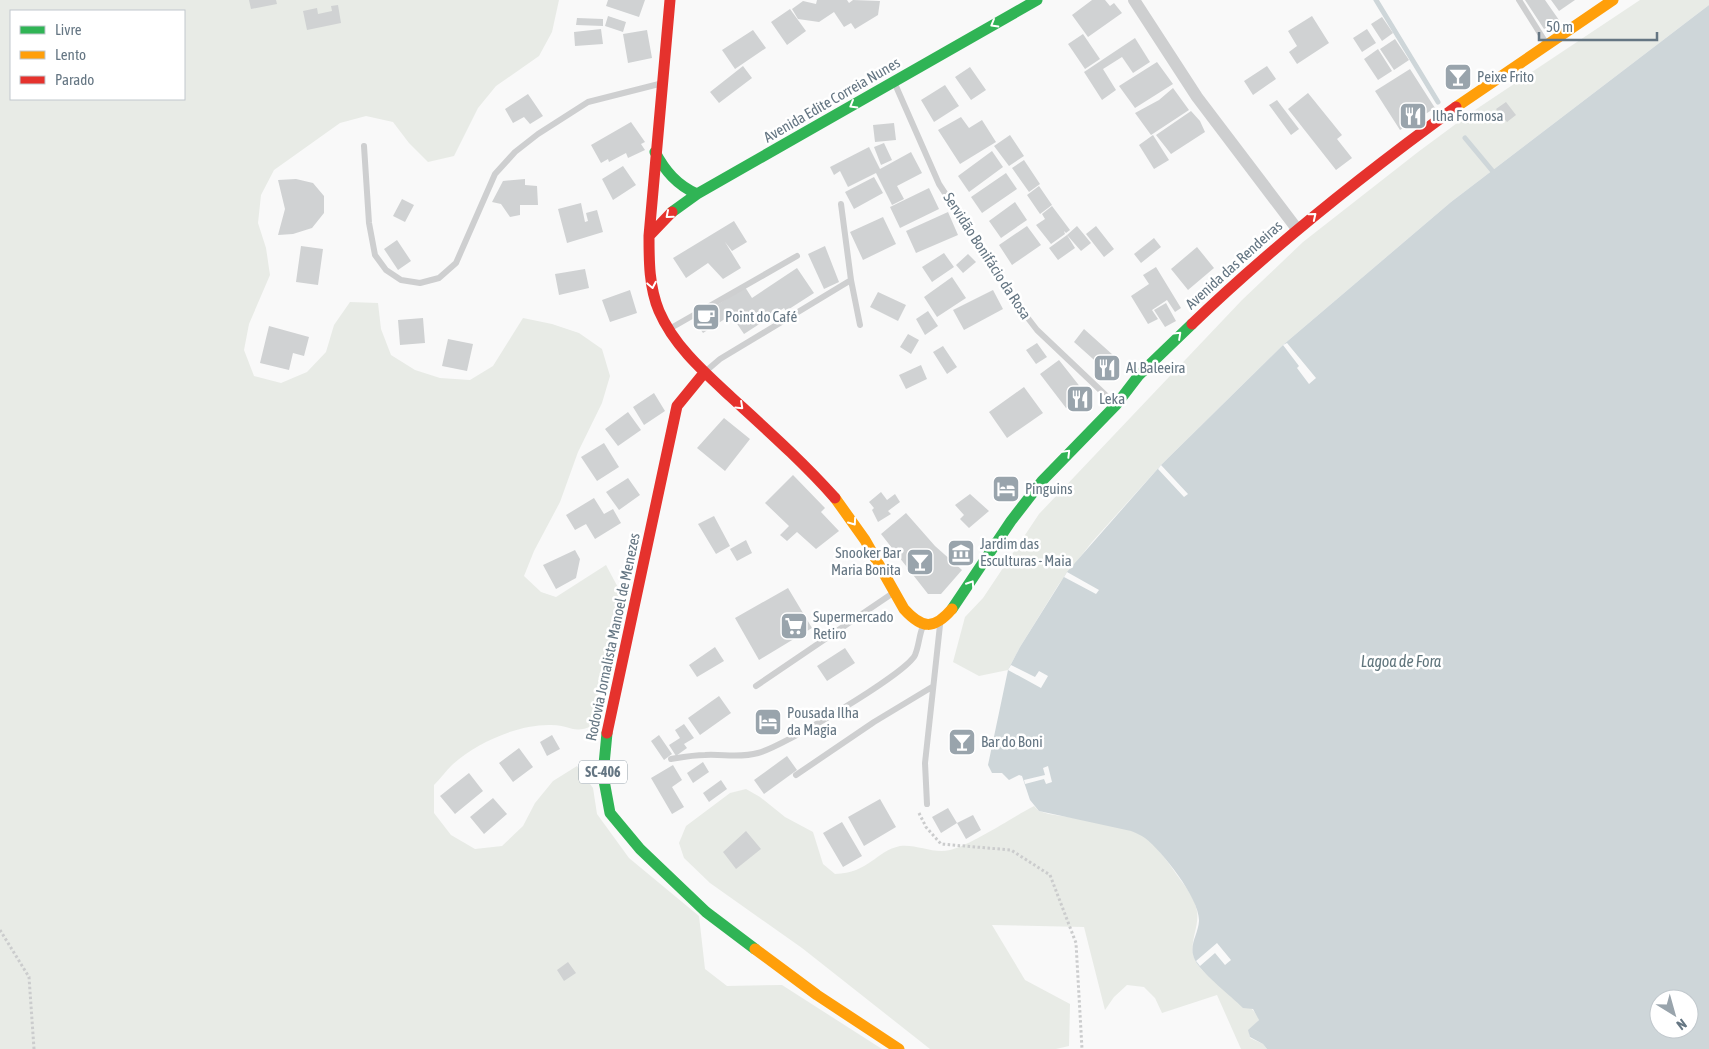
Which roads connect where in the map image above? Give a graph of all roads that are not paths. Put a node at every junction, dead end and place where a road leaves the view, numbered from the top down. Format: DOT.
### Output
graph roads {
  1 [pos="670,0"];
  2 [pos="1037,0"];
  3 [pos="1134,0"];
  4 [pos="1519,0"];
  5 [pos="1613,0"];
  6 [pos="1546,44"];
  7 [pos="894,82"];
  8 [pos="661,83"];
  9 [pos="364,146"];
  10 [pos="655,152"];
  11 [pos="697,194"];
  12 [pos="842,204"];
  13 [pos="1297,229"];
  14 [pos="649,236"];
  15 [pos="797,256"];
  16 [pos="851,280"];
  17 [pos="860,325"];
  18 [pos="670,329"];
  19 [pos="704,373"];
  20 [pos="1116,405"];
  21 [pos="894,592"];
  22 [pos="940,622"];
  23 [pos="923,625"];
  24 [pos="756,686"];
  25 [pos="932,687"];
  26 [pos="672,759"];
  27 [pos="796,775"];
  28 [pos="927,804"];
  29 [pos="899,1049"];
  1 -- 8 [label="main road"];
  2 -- 7 [label="main road, Avenida Edite Correia Nunes, one-way"];
  3 -- 13 [label="street"];
  4 -- 6 [label="lane"];
  5 -- 6 [label="main road, Avenida das Rendeiras"];
  13 -- 6 [label="main road, Avenida das Rendeiras, one-way"];
  7 -- 11 [label="main road, Avenida Edite Correia Nunes, one-way"];
  7 -- 20 [label="lane, Servidão Bonifácio da Rosa"];
  8 -- 9 [label="lane"];
  8 -- 10 [label="main road"];
  10 -- 11 [label="main road"];
  10 -- 14 [label="main road"];
  11 -- 14 [label="main road, Avenida Edite Correia Nunes, one-way"];
  12 -- 16 [label="lane"];
  20 -- 13 [label="main road, Avenida das Rendeiras, one-way"];
  14 -- 18 [label="main road, one-way"];
  15 -- 18 [label="lane"];
  16 -- 17 [label="lane"];
  16 -- 19 [label="lane"];
  18 -- 19 [label="main road"];
  19 -- 21 [label="main road, one-way"];
  19 -- 29 [label="main road, Rodovia Jornalista Manoel de Menezes / SC-406"];
  22 -- 20 [label="main road, Avenida das Rendeiras, one-way"];
  21 -- 23 [label="main road"];
  21 -- 24 [label="lane"];
  22 -- 23 [label="main road"];
  22 -- 25 [label="lane"];
  23 -- 26 [label="lane"];
  25 -- 27 [label="lane"];
  25 -- 28 [label="lane"];
}
